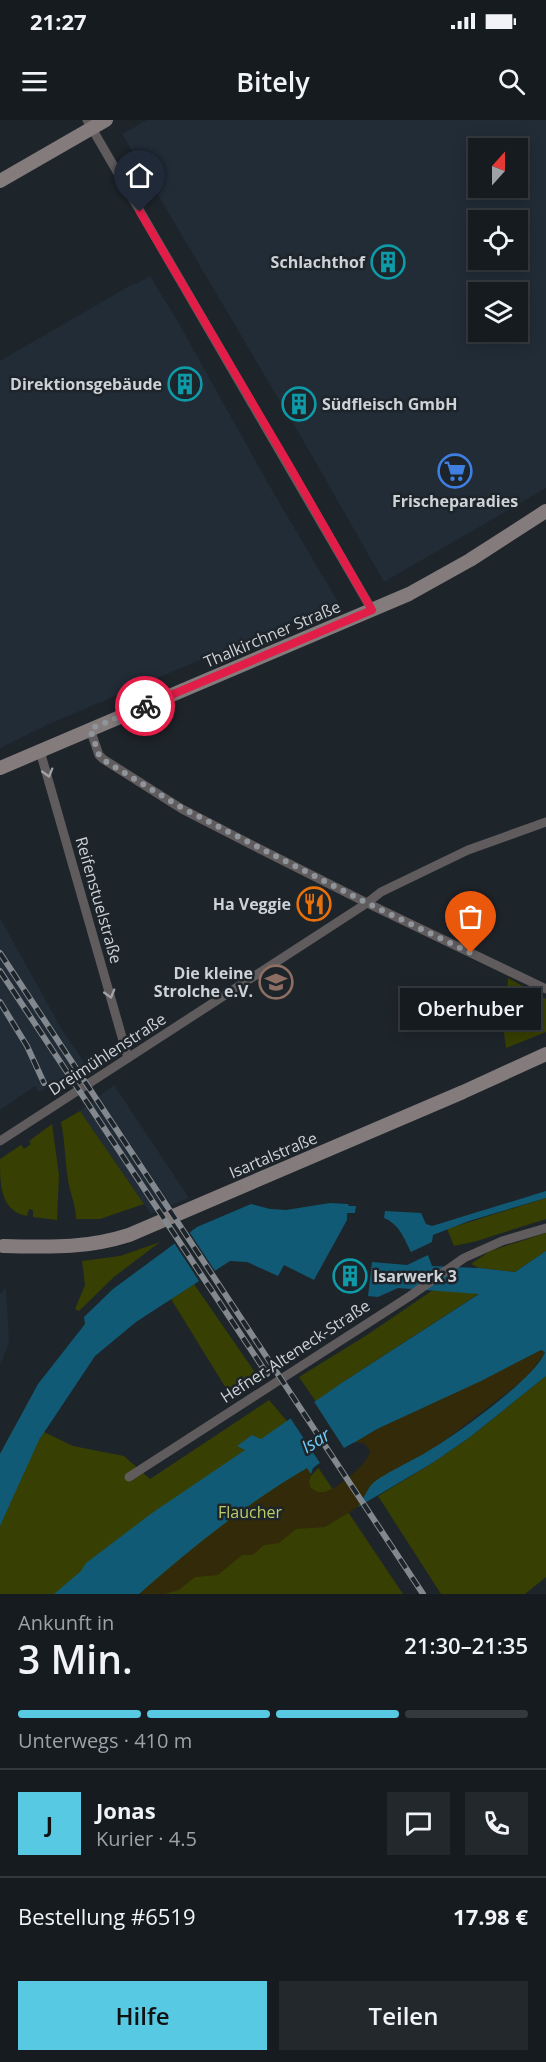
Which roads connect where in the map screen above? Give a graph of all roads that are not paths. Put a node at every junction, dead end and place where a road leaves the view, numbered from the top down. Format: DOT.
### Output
graph roads {
  1 [pos="106,120"];
  2 [pos="89,124"];
  3 [pos="0,181"];
  4 [pos="546,511"];
  5 [pos="372,610"];
  6 [pos="90,729"];
  7 [pos="40,751"];
  8 [pos="0,768"];
  9 [pos="546,822"];
  10 [pos="367,903"];
  11 [pos="546,989"];
  12 [pos="546,1054"];
  13 [pos="128,1058"];
  14 [pos="0,1141"];
  15 [pos="546,1228"];
  16 [pos="1,1246"];
  17 [pos="129,1477"];
  1 -- 2 [label="street"];
  2 -- 3 [label="street"];
  2 -- 5 [label="street"];
  4 -- 5 [label="street, Thalkirchner Straße"];
  5 -- 6 [label="street, Thalkirchner Straße"];
  6 -- 7 [label="street, Thalkirchner Straße"];
  6 -- 10 [label="street"];
  7 -- 8 [label="street, Thalkirchner Straße"];
  7 -- 13 [label="street, Reifenstuelstraße, one-way"];
  9 -- 10 [label="street, Dreimühlenstraße"];
  10 -- 11 [label="street"];
  10 -- 13 [label="street, Dreimühlenstraße"];
  12 -- 16 [label="street, Isartalstraße"];
  13 -- 14 [label="street, Dreimühlenstraße"];
  15 -- 17 [label="street, Hefner-Alteneck-Straße"];
}
